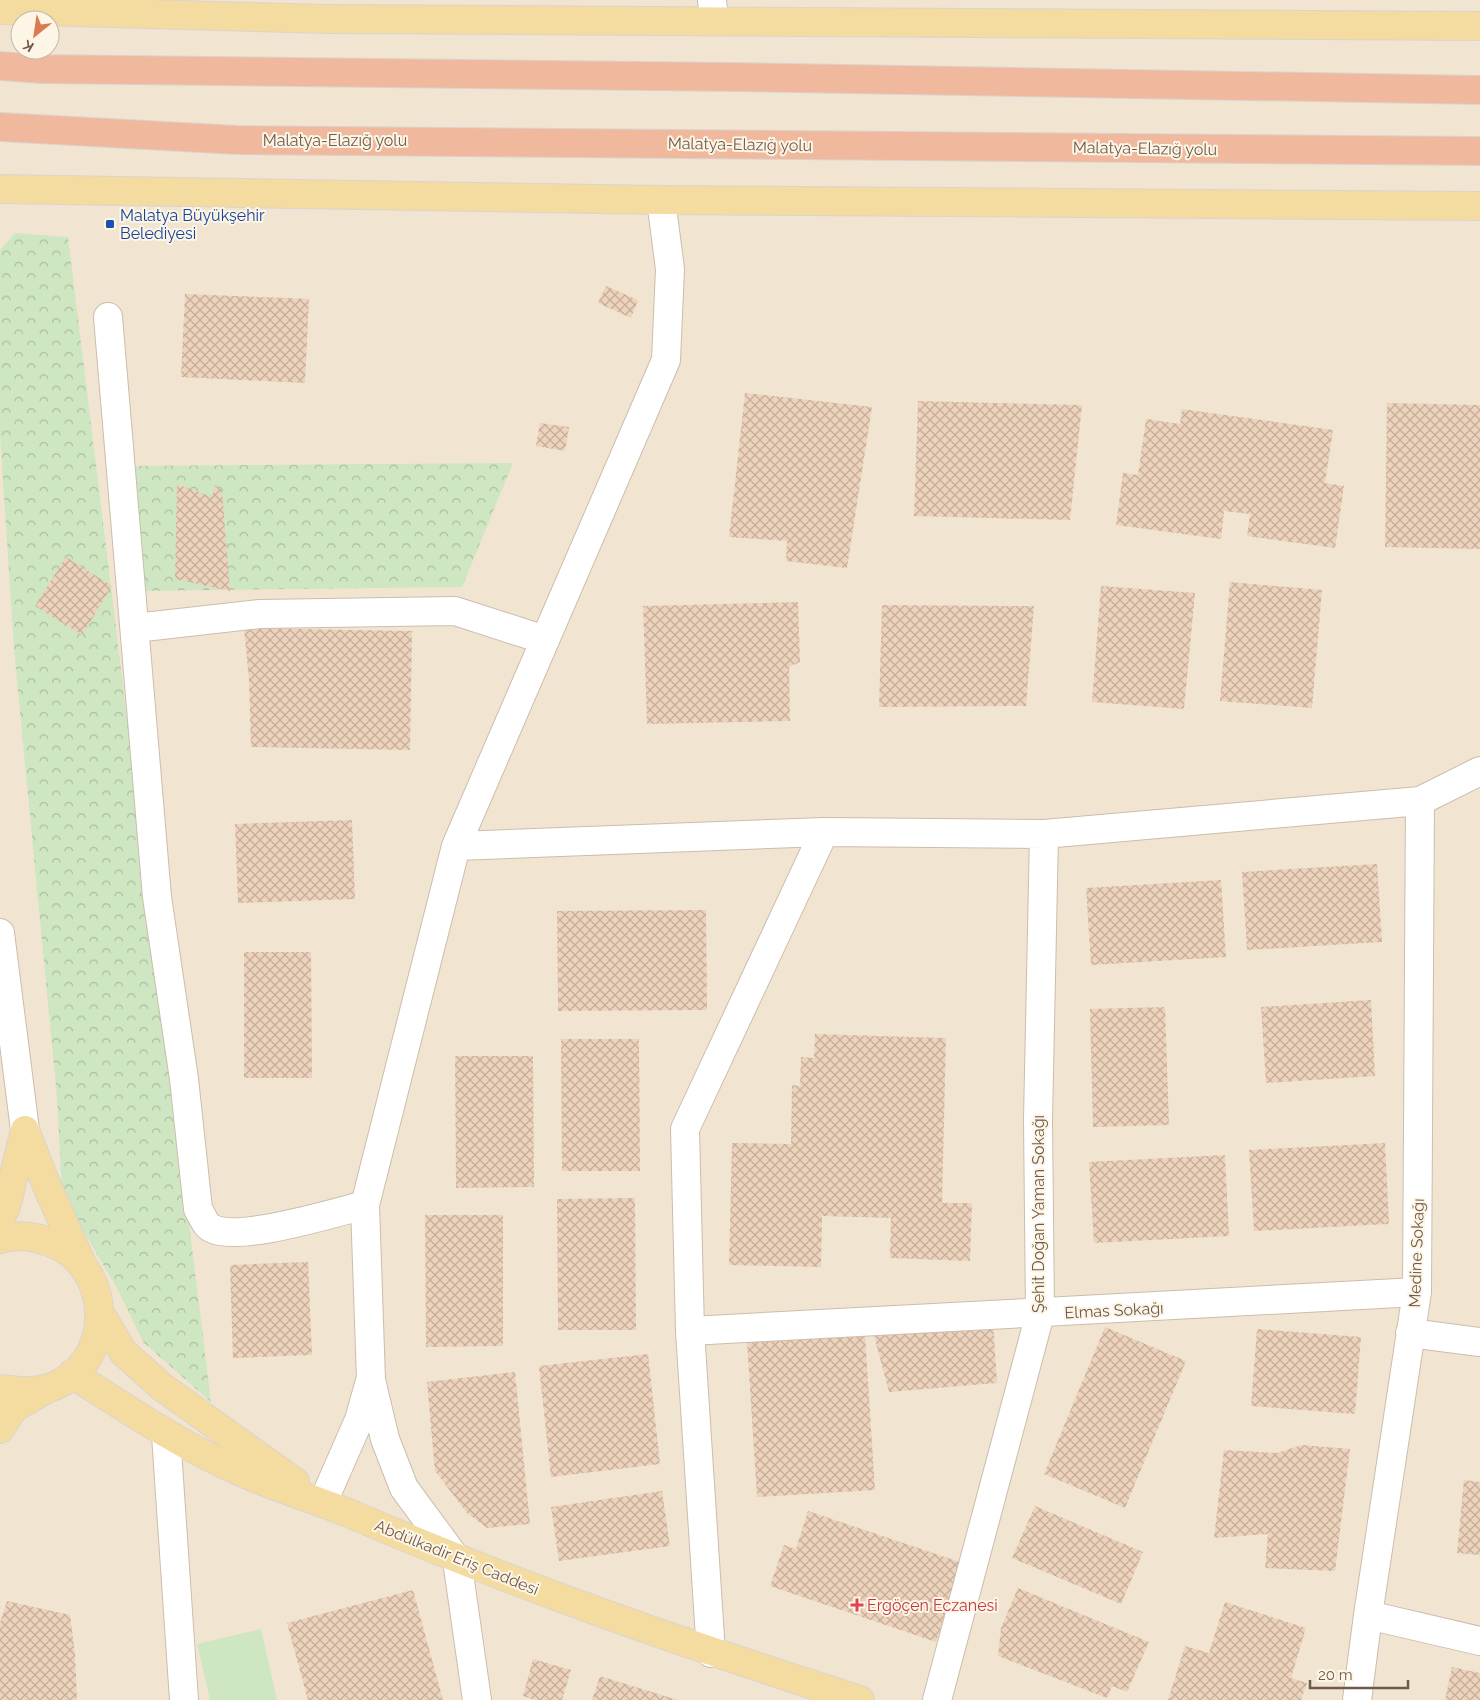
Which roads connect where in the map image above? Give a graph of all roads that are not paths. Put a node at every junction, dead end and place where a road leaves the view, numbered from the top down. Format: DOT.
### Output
graph roads {
  1 [pos="0,10"];
  2 [pos="713,10"];
  3 [pos="1480,26"];
  4 [pos="0,60"];
  5 [pos="0,66"];
  6 [pos="42,69"];
  7 [pos="1480,90"];
  8 [pos="0,127"];
  9 [pos="1480,151"];
  10 [pos="0,189"];
  11 [pos="661,200"];
  12 [pos="1480,206"];
  13 [pos="108,317"];
  14 [pos="135,628"];
  15 [pos="545,640"];
  16 [pos="1480,771"];
  17 [pos="1420,801"];
  18 [pos="824,832"];
  19 [pos="1044,834"];
  20 [pos="456,846"];
  21 [pos="0,933"];
  22 [pos="25,1130"];
  23 [pos="365,1205"];
  24 [pos="0,1218"];
  25 [pos="0,1239"];
  26 [pos="82,1264"];
  27 [pos="1417,1292"];
  28 [pos="100,1313"];
  29 [pos="1040,1314"];
  30 [pos="690,1331"];
  31 [pos="1410,1333"];
  32 [pos="1480,1342"];
  33 [pos="371,1380"];
  34 [pos="61,1381"];
  35 [pos="0,1389"];
  36 [pos="0,1428"];
  37 [pos="166,1435"];
  38 [pos="322,1502"];
  39 [pos="457,1560"];
  40 [pos="1368,1615"];
  41 [pos="1480,1641"];
  42 [pos="711,1653"];
  43 [pos="184,1700"];
  44 [pos="477,1700"];
  45 [pos="860,1700"];
  46 [pos="937,1700"];
  47 [pos="1357,1700"];
  1 -- 2 [label="main road"];
  2 -- 3 [label="main road"];
  4 -- 6 [label="main road"];
  5 -- 6 [label="highway"];
  6 -- 7 [label="highway"];
  8 -- 9 [label="highway, Malatya-Elazığ yolu"];
  10 -- 11 [label="main road"];
  11 -- 12 [label="main road"];
  11 -- 15 [label="street"];
  13 -- 14 [label="street"];
  14 -- 15 [label="street"];
  14 -- 23 [label="street"];
  15 -- 20 [label="street"];
  16 -- 17 [label="street"];
  17 -- 19 [label="street"];
  17 -- 27 [label="street, Medine Sokağı"];
  18 -- 19 [label="street"];
  18 -- 20 [label="street"];
  18 -- 30 [label="street"];
  19 -- 29 [label="street, Şehit Doğan Yaman Sokağı"];
  20 -- 23 [label="street"];
  21 -- 22 [label="street"];
  22 -- 24 [label="main road"];
  22 -- 26 [label="main road"];
  23 -- 33 [label="street"];
  25 -- 26 [label="main road"];
  26 -- 28 [label="main road"];
  27 -- 29 [label="street, Elmas Sokağı"];
  27 -- 31 [label="street, Medine Sokağı"];
  28 -- 34 [label="main road"];
  28 -- 38 [label="main road"];
  29 -- 30 [label="street, Elmas Sokağı"];
  29 -- 46 [label="street, Şehit Doğan Yaman Sokağı"];
  30 -- 42 [label="street"];
  31 -- 32 [label="street"];
  31 -- 40 [label="street, Medine Sokağı"];
  33 -- 38 [label="street"];
  33 -- 39 [label="street"];
  34 -- 35 [label="main road"];
  34 -- 36 [label="main road"];
  34 -- 37 [label="main road, Abdülkadir Eriş Caddesi"];
  37 -- 38 [label="main road, Abdülkadir Eriş Caddesi"];
  37 -- 43 [label="street"];
  38 -- 39 [label="main road, Abdülkadir Eriş Caddesi"];
  39 -- 42 [label="main road, Abdülkadir Eriş Caddesi"];
  39 -- 44 [label="street"];
  40 -- 41 [label="street"];
  40 -- 47 [label="street, Medine Sokağı"];
  42 -- 45 [label="main road, Abdülkadir Eriş Caddesi"];
}
